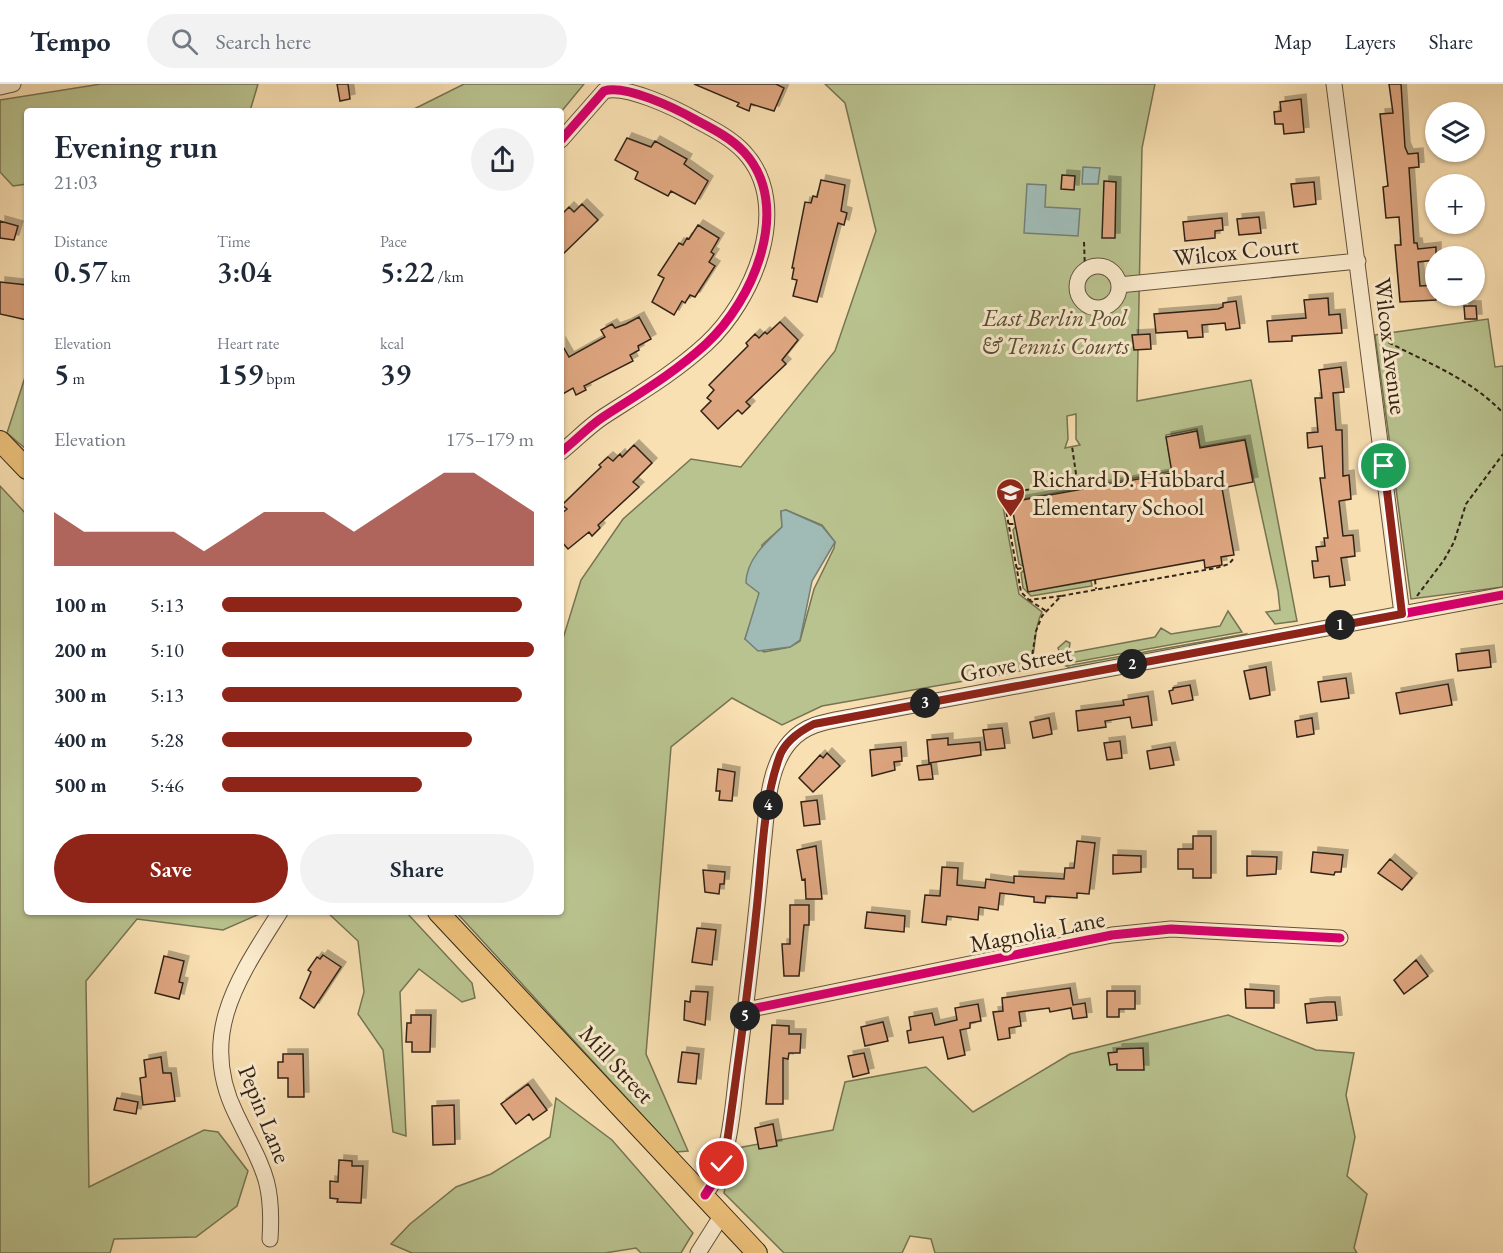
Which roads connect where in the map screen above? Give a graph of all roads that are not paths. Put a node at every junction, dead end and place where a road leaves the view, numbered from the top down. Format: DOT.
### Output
graph roads {
  1 [pos="13,84"];
  2 [pos="1334,84"];
  3 [pos="622,85"];
  4 [pos="0,87"];
  5 [pos="603,87"];
  6 [pos="564,136"];
  7 [pos="1358,261"];
  8 [pos="1119,285"];
  9 [pos="0,441"];
  10 [pos="564,449"];
  11 [pos="24,467"];
  12 [pos="1503,595"];
  13 [pos="1402,614"];
  14 [pos="278,915"];
  15 [pos="441,915"];
  16 [pos="1340,938"];
  17 [pos="746,1010"];
  18 [pos="705,1195"];
  19 [pos="722,1215"];
  20 [pos="270,1239"];
  21 [pos="698,1253"];
  22 [pos="757,1253"];
  1 -- 4 [label="street"];
  2 -- 7 [label="street, Wilcox Avenue"];
  3 -- 5 [label="street"];
  3 -- 10 [label="street"];
  5 -- 6 [label="street"];
  7 -- 8 [label="street, Wilcox Court"];
  7 -- 13 [label="street, Wilcox Avenue"];
  8 -- 8 [label="street"];
  9 -- 11 [label="main road"];
  12 -- 13 [label="street, Grove Street"];
  13 -- 17 [label="street, Grove Street"];
  14 -- 20 [label="street, Pepin Lane"];
  15 -- 18 [label="main road, Mill Street"];
  16 -- 17 [label="street, Magnolia Lane"];
  17 -- 18 [label="street, Grove Street"];
  18 -- 19 [label="main road, Mill Street"];
  19 -- 21 [label="street"];
  19 -- 22 [label="main road, Mill Street"];
}
